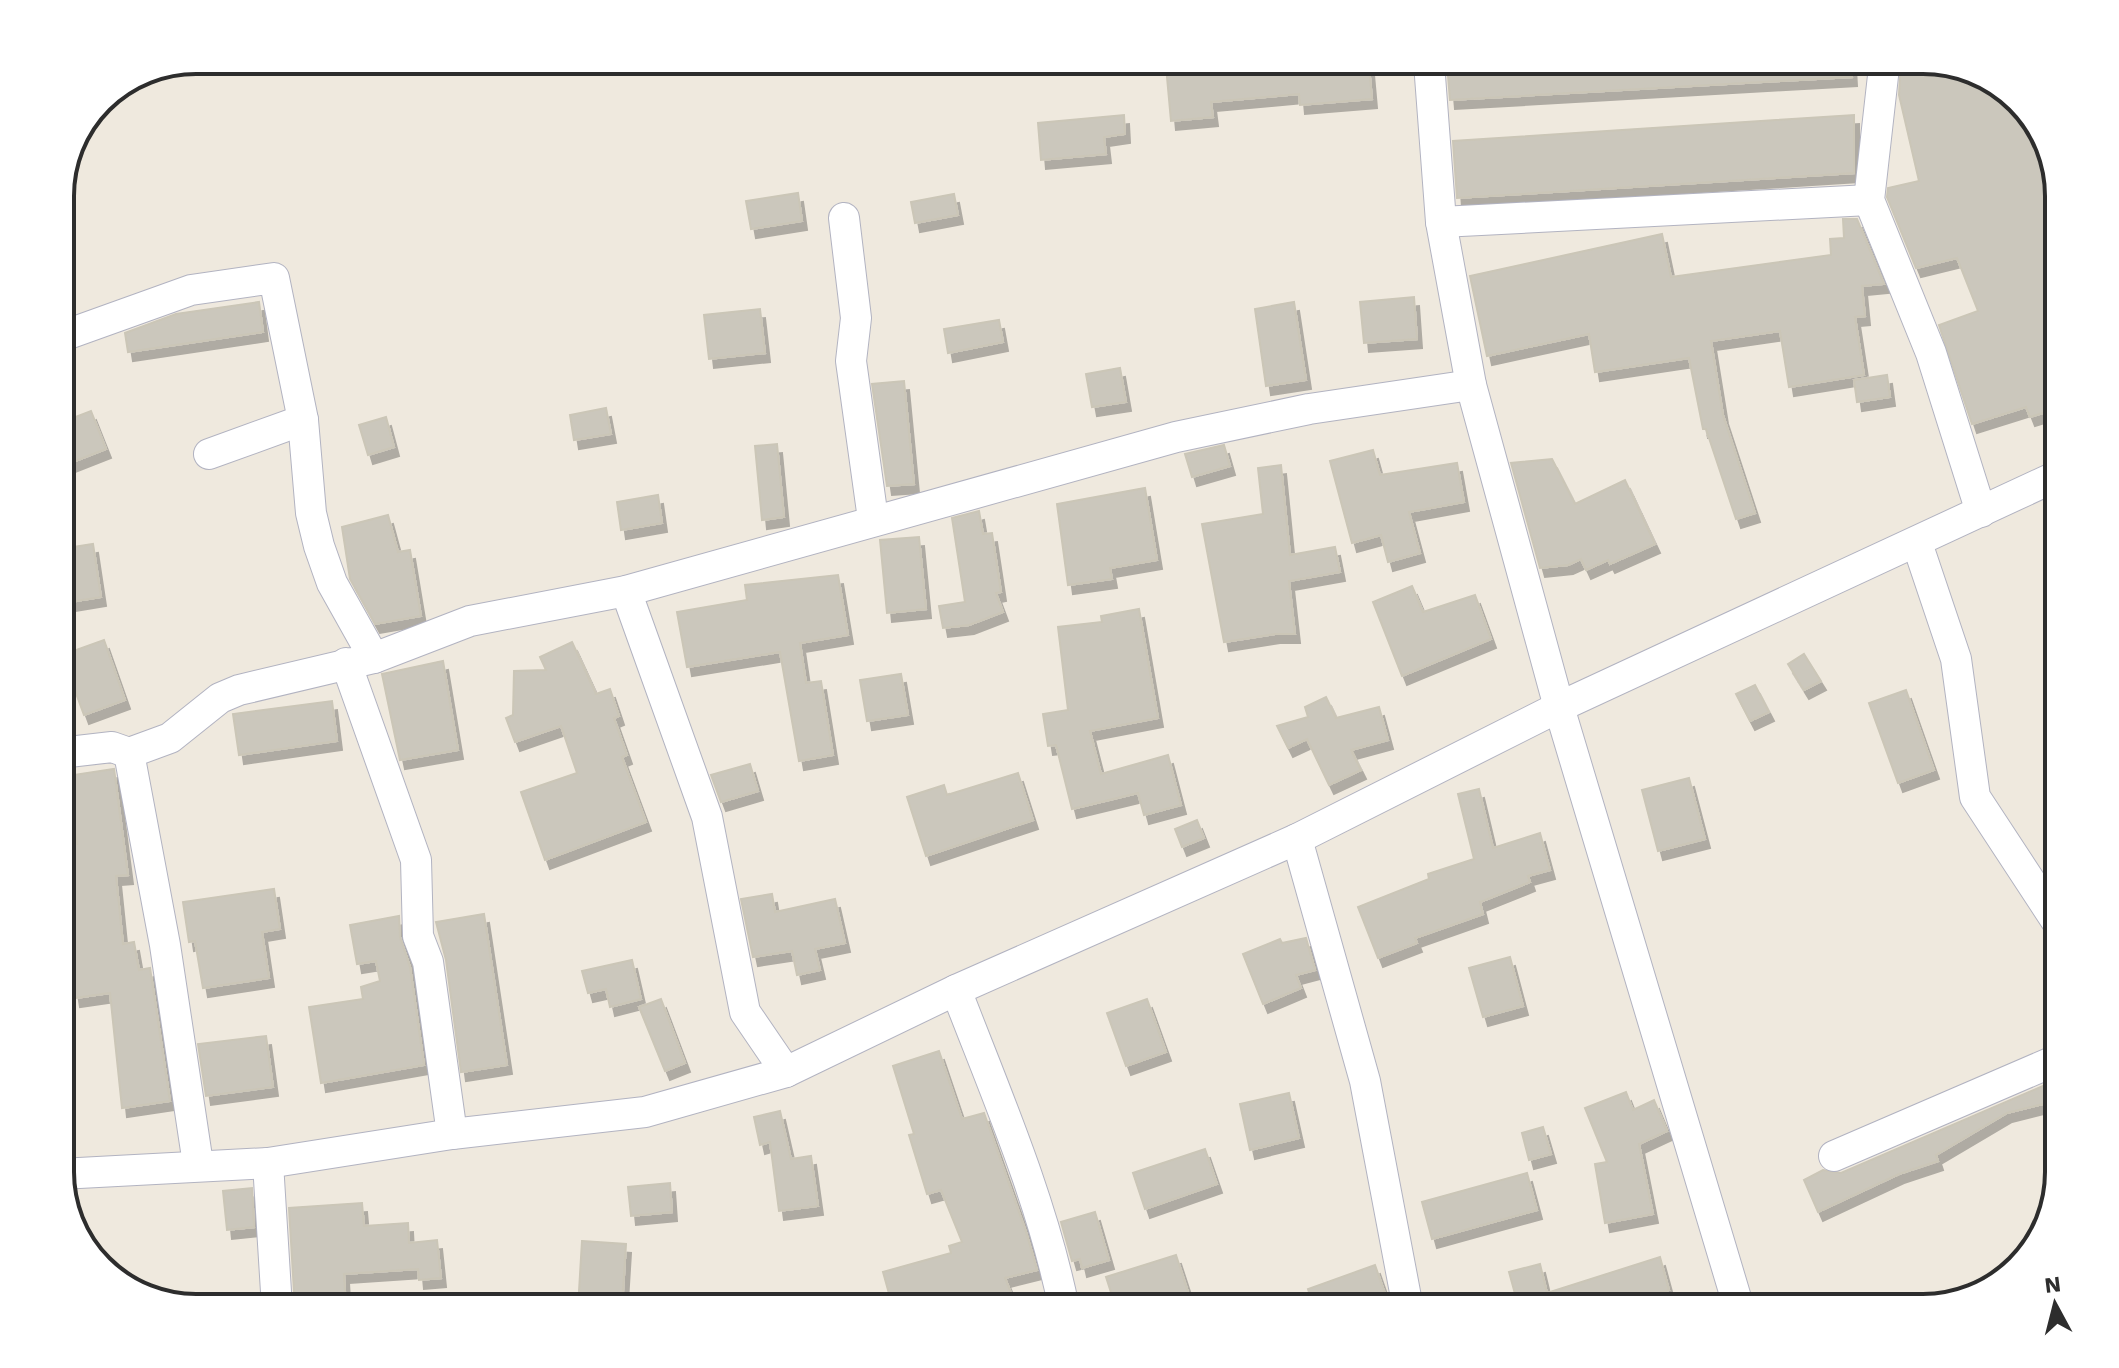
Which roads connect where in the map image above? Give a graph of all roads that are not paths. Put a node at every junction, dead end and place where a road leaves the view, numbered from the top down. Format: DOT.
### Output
graph roads {
  1 [pos="1430,74"];
  2 [pos="1883,74"];
  3 [pos="1869,200"];
  4 [pos="844,218"];
  5 [pos="1441,222"];
  6 [pos="74,332"];
  7 [pos="1471,385"];
  8 [pos="303,420"];
  9 [pos="209,454"];
  10 [pos="2045,482"];
  11 [pos="1981,512"];
  12 [pos="873,519"];
  13 [pos="1917,543"];
  14 [pos="626,591"];
  15 [pos="360,661"];
  16 [pos="1559,707"];
  17 [pos="74,751"];
  18 [pos="129,753"];
  19 [pos="1297,839"];
  20 [pos="2045,904"];
  21 [pos="956,990"];
  22 [pos="2045,1065"];
  23 [pos="786,1072"];
  24 [pos="452,1134"];
  25 [pos="1834,1156"];
  26 [pos="268,1163"];
  27 [pos="198,1164"];
  28 [pos="74,1173"];
  29 [pos="276,1294"];
  30 [pos="1061,1294"];
  31 [pos="1405,1294"];
  32 [pos="1735,1294"];
  1 -- 5 [label="street"];
  2 -- 3 [label="street"];
  3 -- 5 [label="street"];
  3 -- 11 [label="street"];
  4 -- 12 [label="street"];
  5 -- 7 [label="street"];
  6 -- 8 [label="street"];
  7 -- 12 [label="street"];
  7 -- 16 [label="street"];
  8 -- 9 [label="street"];
  8 -- 15 [label="street"];
  10 -- 11 [label="street"];
  11 -- 13 [label="street"];
  12 -- 14 [label="street"];
  13 -- 16 [label="street"];
  13 -- 20 [label="street"];
  14 -- 15 [label="street"];
  14 -- 23 [label="street"];
  15 -- 18 [label="street"];
  15 -- 24 [label="street"];
  16 -- 19 [label="street"];
  16 -- 32 [label="street"];
  17 -- 18 [label="street"];
  18 -- 27 [label="street"];
  19 -- 21 [label="street"];
  19 -- 31 [label="street"];
  21 -- 23 [label="street"];
  21 -- 30 [label="street"];
  22 -- 25 [label="street"];
  23 -- 24 [label="street"];
  24 -- 26 [label="street"];
  26 -- 27 [label="street"];
  26 -- 29 [label="street"];
  27 -- 28 [label="street"];
}
